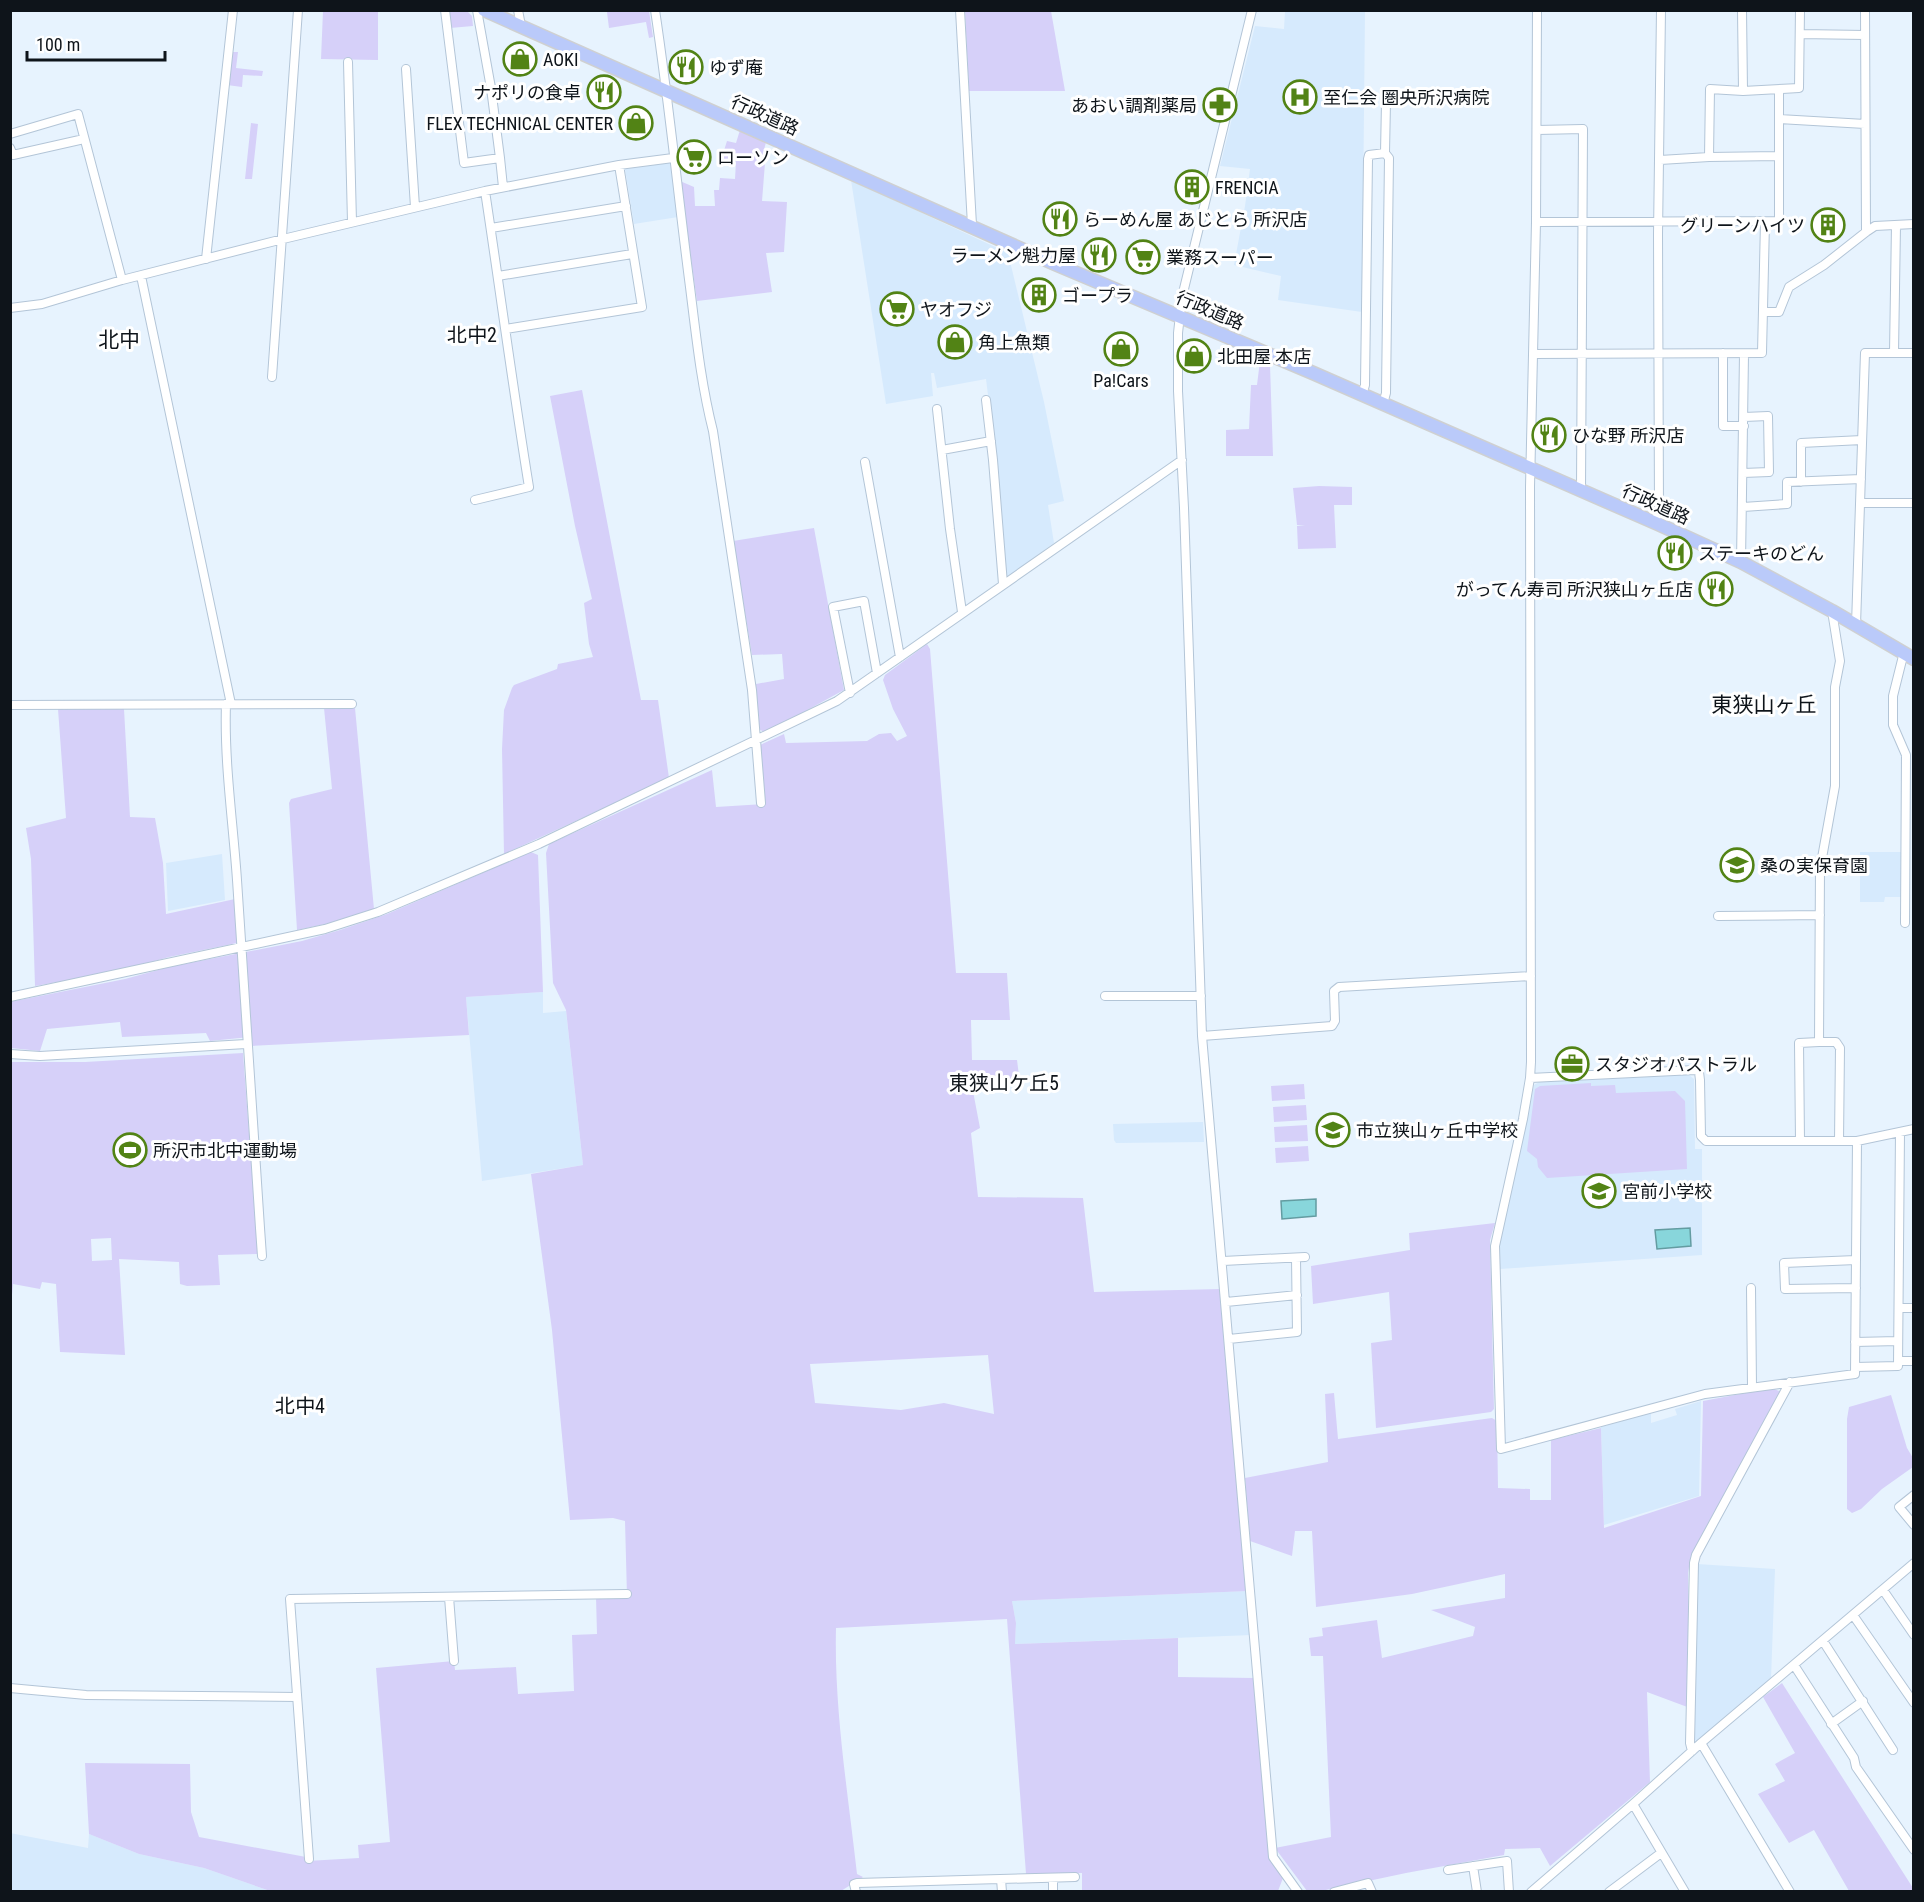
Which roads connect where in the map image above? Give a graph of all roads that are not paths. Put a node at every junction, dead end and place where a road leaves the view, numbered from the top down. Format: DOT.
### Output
graph roads {
  1 [pos="233,10"];
  2 [pos="298,10"];
  3 [pos="444,10"];
  4 [pos="477,10"];
  5 [pos="484,10"];
  6 [pos="518,10"];
  7 [pos="655,10"];
  8 [pos="960,10"];
  9 [pos="1252,10"];
  10 [pos="1537,10"];
  11 [pos="1661,10"];
  12 [pos="1742,10"];
  13 [pos="1800,10"];
  14 [pos="1865,10"];
  15 [pos="521,26"];
  16 [pos="1800,34"];
  17 [pos="1865,35"];
  18 [pos="348,62"];
  19 [pos="406,69"];
  20 [pos="1779,90"];
  21 [pos="1743,91"];
  22 [pos="668,92"];
  23 [pos="1386,102"];
  24 [pos="1779,119"];
  25 [pos="1864,124"];
  26 [pos="1537,130"];
  27 [pos="10,134"];
  28 [pos="84,139"];
  29 [pos="10,148"];
  30 [pos="1385,153"];
  31 [pos="1778,156"];
  32 [pos="1709,157"];
  33 [pos="500,158"];
  34 [pos="673,158"];
  35 [pos="1660,160"];
  36 [pos="619,165"];
  37 [pos="503,187"];
  38 [pos="485,191"];
  39 [pos="415,207"];
  40 [pos="626,207"];
  41 [pos="352,222"];
  42 [pos="1536,222"];
  43 [pos="1584,222"];
  44 [pos="1658,222"];
  45 [pos="1765,222"];
  46 [pos="1914,224"];
  47 [pos="972,225"];
  48 [pos="1896,225"];
  49 [pos="491,228"];
  50 [pos="1866,232"];
  51 [pos="283,238"];
  52 [pos="632,254"];
  53 [pos="206,259"];
  54 [pos="141,276"];
  55 [pos="498,276"];
  56 [pos="122,280"];
  57 [pos="10,308"];
  58 [pos="1763,312"];
  59 [pos="1179,316"];
  60 [pos="506,329"];
  61 [pos="1658,353"];
  62 [pos="1723,353"];
  63 [pos="1894,353"];
  64 [pos="1914,353"];
  65 [pos="1533,354"];
  66 [pos="1582,354"];
  67 [pos="1744,354"];
  68 [pos="272,378"];
  69 [pos="1362,395"];
  70 [pos="986,400"];
  71 [pos="1383,404"];
  72 [pos="938,409"];
  73 [pos="1744,417"];
  74 [pos="1744,426"];
  75 [pos="1862,440"];
  76 [pos="991,441"];
  77 [pos="942,450"];
  78 [pos="1182,460"];
  79 [pos="865,462"];
  80 [pos="1532,469"];
  81 [pos="1743,473"];
  82 [pos="1861,479"];
  83 [pos="1801,482"];
  84 [pos="1581,490"];
  85 [pos="476,500"];
  86 [pos="1861,503"];
  87 [pos="1914,503"];
  88 [pos="1743,507"];
  89 [pos="1654,522"];
  90 [pos="1741,562"];
  91 [pos="1003,584"];
  92 [pos="962,612"];
  93 [pos="1832,612"];
  94 [pos="1856,625"];
  95 [pos="1909,656"];
  96 [pos="900,657"];
  97 [pos="877,673"];
  98 [pos="850,693"];
  99 [pos="228,704"];
  100 [pos="352,704"];
  101 [pos="10,705"];
  102 [pos="757,741"];
  103 [pos="761,803"];
  104 [pos="1820,915"];
  105 [pos="1718,916"];
  106 [pos="1905,923"];
  107 [pos="241,947"];
  108 [pos="1531,976"];
  109 [pos="1105,996"];
  110 [pos="1202,996"];
  111 [pos="10,997"];
  112 [pos="1202,1036"];
  113 [pos="1819,1042"];
  114 [pos="246,1044"];
  115 [pos="10,1054"];
  116 [pos="1530,1078"];
  117 [pos="1914,1129"];
  118 [pos="1900,1132"];
  119 [pos="1800,1141"];
  120 [pos="1839,1141"];
  121 [pos="1857,1141"];
  122 [pos="262,1256"];
  123 [pos="1305,1257"];
  124 [pos="1296,1258"];
  125 [pos="1856,1260"];
  126 [pos="1223,1261"];
  127 [pos="1751,1288"];
  128 [pos="1856,1288"];
  129 [pos="1297,1295"];
  130 [pos="1226,1302"];
  131 [pos="1900,1308"];
  132 [pos="1914,1308"];
  133 [pos="1229,1339"];
  134 [pos="1898,1341"];
  135 [pos="1855,1342"];
  136 [pos="1899,1361"];
  137 [pos="1914,1361"];
  138 [pos="1855,1366"];
  139 [pos="1790,1382"];
  140 [pos="1752,1387"];
  141 [pos="1914,1495"];
  142 [pos="1914,1525"];
  143 [pos="1914,1563"];
  144 [pos="1882,1590"];
  145 [pos="627,1594"];
  146 [pos="449,1597"];
  147 [pos="1853,1615"];
  148 [pos="1914,1635"];
  149 [pos="1823,1641"];
  150 [pos="454,1662"];
  151 [pos="1794,1665"];
  152 [pos="10,1688"];
  153 [pos="297,1697"];
  154 [pos="1863,1701"];
  155 [pos="1914,1703"];
  156 [pos="1832,1724"];
  157 [pos="1701,1743"];
  158 [pos="1893,1750"];
  159 [pos="1692,1751"];
  160 [pos="1633,1804"];
  161 [pos="1914,1850"];
  162 [pos="1661,1852"];
  163 [pos="309,1859"];
  164 [pos="1473,1866"];
  165 [pos="1448,1870"];
  166 [pos="1075,1877"];
  167 [pos="1053,1878"];
  168 [pos="1001,1879"];
  169 [pos="856,1892"];
  170 [pos="1002,1892"];
  171 [pos="1053,1892"];
  172 [pos="1298,1892"];
  173 [pos="1334,1892"];
  174 [pos="1372,1892"];
  175 [pos="1477,1892"];
  176 [pos="1509,1892"];
  177 [pos="1531,1892"];
  178 [pos="1609,1892"];
  179 [pos="1685,1892"];
  180 [pos="1790,1892"];
  1 -- 53 [label="street"];
  2 -- 51 [label="street"];
  3 -- 33 [label="street"];
  4 -- 33 [label="street"];
  5 -- 15 [label="highway, 行政道路"];
  6 -- 15 [label="street"];
  7 -- 22 [label="street"];
  8 -- 47 [label="street"];
  9 -- 59 [label="street"];
  10 -- 26 [label="street"];
  11 -- 35 [label="street"];
  12 -- 21 [label="street"];
  13 -- 16 [label="street"];
  14 -- 17 [label="street"];
  15 -- 22 [label="highway, 行政道路"];
  16 -- 17 [label="street"];
  16 -- 20 [label="street"];
  17 -- 25 [label="street"];
  18 -- 41 [label="street"];
  19 -- 39 [label="street"];
  20 -- 21 [label="street"];
  20 -- 24 [label="street"];
  21 -- 32 [label="street"];
  22 -- 34 [label="street"];
  22 -- 47 [label="highway, 行政道路"];
  23 -- 30 [label="street"];
  24 -- 25 [label="street"];
  24 -- 31 [label="street"];
  25 -- 50 [label="street"];
  26 -- 42 [label="street"];
  26 -- 43 [label="street"];
  27 -- 28 [label="street"];
  28 -- 29 [label="street"];
  28 -- 56 [label="street"];
  30 -- 69 [label="street"];
  30 -- 71 [label="street"];
  31 -- 32 [label="street"];
  31 -- 45 [label="street"];
  32 -- 35 [label="street"];
  33 -- 37 [label="street"];
  34 -- 36 [label="street"];
  34 -- 102 [label="street"];
  35 -- 44 [label="street"];
  36 -- 37 [label="street"];
  36 -- 40 [label="street"];
  37 -- 38 [label="street"];
  38 -- 39 [label="street"];
  38 -- 49 [label="street"];
  39 -- 41 [label="street"];
  40 -- 49 [label="street"];
  40 -- 52 [label="street"];
  41 -- 51 [label="street"];
  42 -- 43 [label="street"];
  42 -- 65 [label="street"];
  43 -- 44 [label="street"];
  43 -- 66 [label="street"];
  44 -- 45 [label="street"];
  44 -- 61 [label="street"];
  45 -- 58 [label="street"];
  46 -- 48 [label="street"];
  47 -- 59 [label="highway, 行政道路"];
  48 -- 50 [label="street"];
  48 -- 63 [label="street"];
  49 -- 55 [label="street"];
  50 -- 58 [label="street"];
  51 -- 53 [label="street"];
  51 -- 68 [label="street"];
  52 -- 55 [label="street"];
  52 -- 60 [label="street"];
  53 -- 54 [label="street"];
  54 -- 56 [label="street"];
  54 -- 99 [label="street"];
  55 -- 60 [label="street"];
  56 -- 57 [label="street"];
  58 -- 67 [label="street"];
  59 -- 69 [label="highway, 行政道路"];
  59 -- 78 [label="street"];
  60 -- 85 [label="street"];
  61 -- 62 [label="street"];
  61 -- 66 [label="street"];
  61 -- 89 [label="street"];
  62 -- 67 [label="street"];
  62 -- 74 [label="street"];
  63 -- 64 [label="street"];
  63 -- 75 [label="street"];
  65 -- 66 [label="street"];
  65 -- 80 [label="street"];
  66 -- 84 [label="street"];
  67 -- 73 [label="street"];
  69 -- 71 [label="highway, 行政道路"];
  70 -- 76 [label="street"];
  71 -- 80 [label="highway, 行政道路"];
  72 -- 77 [label="street"];
  73 -- 74 [label="street"];
  73 -- 81 [label="street"];
  74 -- 81 [label="street"];
  75 -- 82 [label="street"];
  75 -- 83 [label="street"];
  76 -- 77 [label="street"];
  76 -- 91 [label="street"];
  77 -- 92 [label="street"];
  78 -- 91 [label="street"];
  78 -- 110 [label="street"];
  79 -- 96 [label="street"];
  80 -- 84 [label="highway, 行政道路"];
  80 -- 108 [label="street"];
  81 -- 88 [label="street"];
  82 -- 83 [label="street"];
  82 -- 86 [label="street"];
  83 -- 88 [label="street"];
  84 -- 89 [label="highway, 行政道路"];
  86 -- 87 [label="street"];
  86 -- 94 [label="street"];
  88 -- 90 [label="street"];
  89 -- 90 [label="highway, 行政道路"];
  90 -- 93 [label="highway, 行政道路"];
  91 -- 92 [label="street"];
  92 -- 96 [label="street"];
  93 -- 94 [label="highway, 行政道路"];
  93 -- 104 [label="street"];
  94 -- 95 [label="highway, 行政道路"];
  95 -- 106 [label="street"];
  96 -- 97 [label="street"];
  97 -- 98 [label="street"];
  97 -- 98 [label="street"];
  98 -- 102 [label="street"];
  99 -- 100 [label="street"];
  99 -- 101 [label="street"];
  99 -- 107 [label="street"];
  102 -- 103 [label="street"];
  102 -- 107 [label="street"];
  104 -- 105 [label="street"];
  104 -- 113 [label="street"];
  107 -- 111 [label="street"];
  107 -- 114 [label="street"];
  108 -- 112 [label="street"];
  108 -- 116 [label="street"];
  109 -- 110 [label="street"];
  110 -- 112 [label="street"];
  112 -- 126 [label="street"];
  113 -- 119 [label="street"];
  113 -- 120 [label="street"];
  114 -- 115 [label="street"];
  114 -- 122 [label="street"];
  116 -- 119 [label="street"];
  116 -- 140 [label="street"];
  117 -- 118 [label="street"];
  118 -- 121 [label="street"];
  118 -- 131 [label="street"];
  119 -- 120 [label="street"];
  120 -- 121 [label="street"];
  121 -- 125 [label="street"];
  123 -- 124 [label="street"];
  124 -- 126 [label="street"];
  124 -- 129 [label="street"];
  125 -- 128 [label="street"];
  125 -- 128 [label="street"];
  126 -- 130 [label="street"];
  127 -- 140 [label="street"];
  128 -- 135 [label="street"];
  129 -- 130 [label="street"];
  129 -- 133 [label="street"];
  130 -- 133 [label="street"];
  131 -- 132 [label="street"];
  131 -- 134 [label="street"];
  133 -- 172 [label="street"];
  134 -- 135 [label="street"];
  134 -- 136 [label="street"];
  135 -- 138 [label="street"];
  136 -- 137 [label="street"];
  136 -- 138 [label="street"];
  138 -- 139 [label="street"];
  139 -- 140 [label="street"];
  139 -- 159 [label="street"];
  141 -- 142 [label="street"];
  143 -- 144 [label="street"];
  144 -- 147 [label="street"];
  144 -- 148 [label="street"];
  145 -- 146 [label="street"];
  146 -- 150 [label="street"];
  146 -- 153 [label="street"];
  147 -- 149 [label="street"];
  147 -- 155 [label="street"];
  149 -- 151 [label="street"];
  149 -- 154 [label="street"];
  151 -- 156 [label="street"];
  151 -- 157 [label="street"];
  152 -- 153 [label="street"];
  153 -- 163 [label="street"];
  154 -- 156 [label="street"];
  154 -- 158 [label="street"];
  156 -- 161 [label="street"];
  157 -- 159 [label="street"];
  157 -- 180 [label="street"];
  159 -- 160 [label="street"];
  160 -- 162 [label="street"];
  160 -- 177 [label="street"];
  162 -- 178 [label="street"];
  162 -- 179 [label="street"];
  164 -- 165 [label="street"];
  164 -- 175 [label="street"];
  164 -- 176 [label="street"];
  166 -- 167 [label="street"];
  167 -- 168 [label="street"];
  167 -- 171 [label="street"];
  168 -- 169 [label="street"];
  168 -- 170 [label="street"];
  173 -- 174 [label="street"];
}
